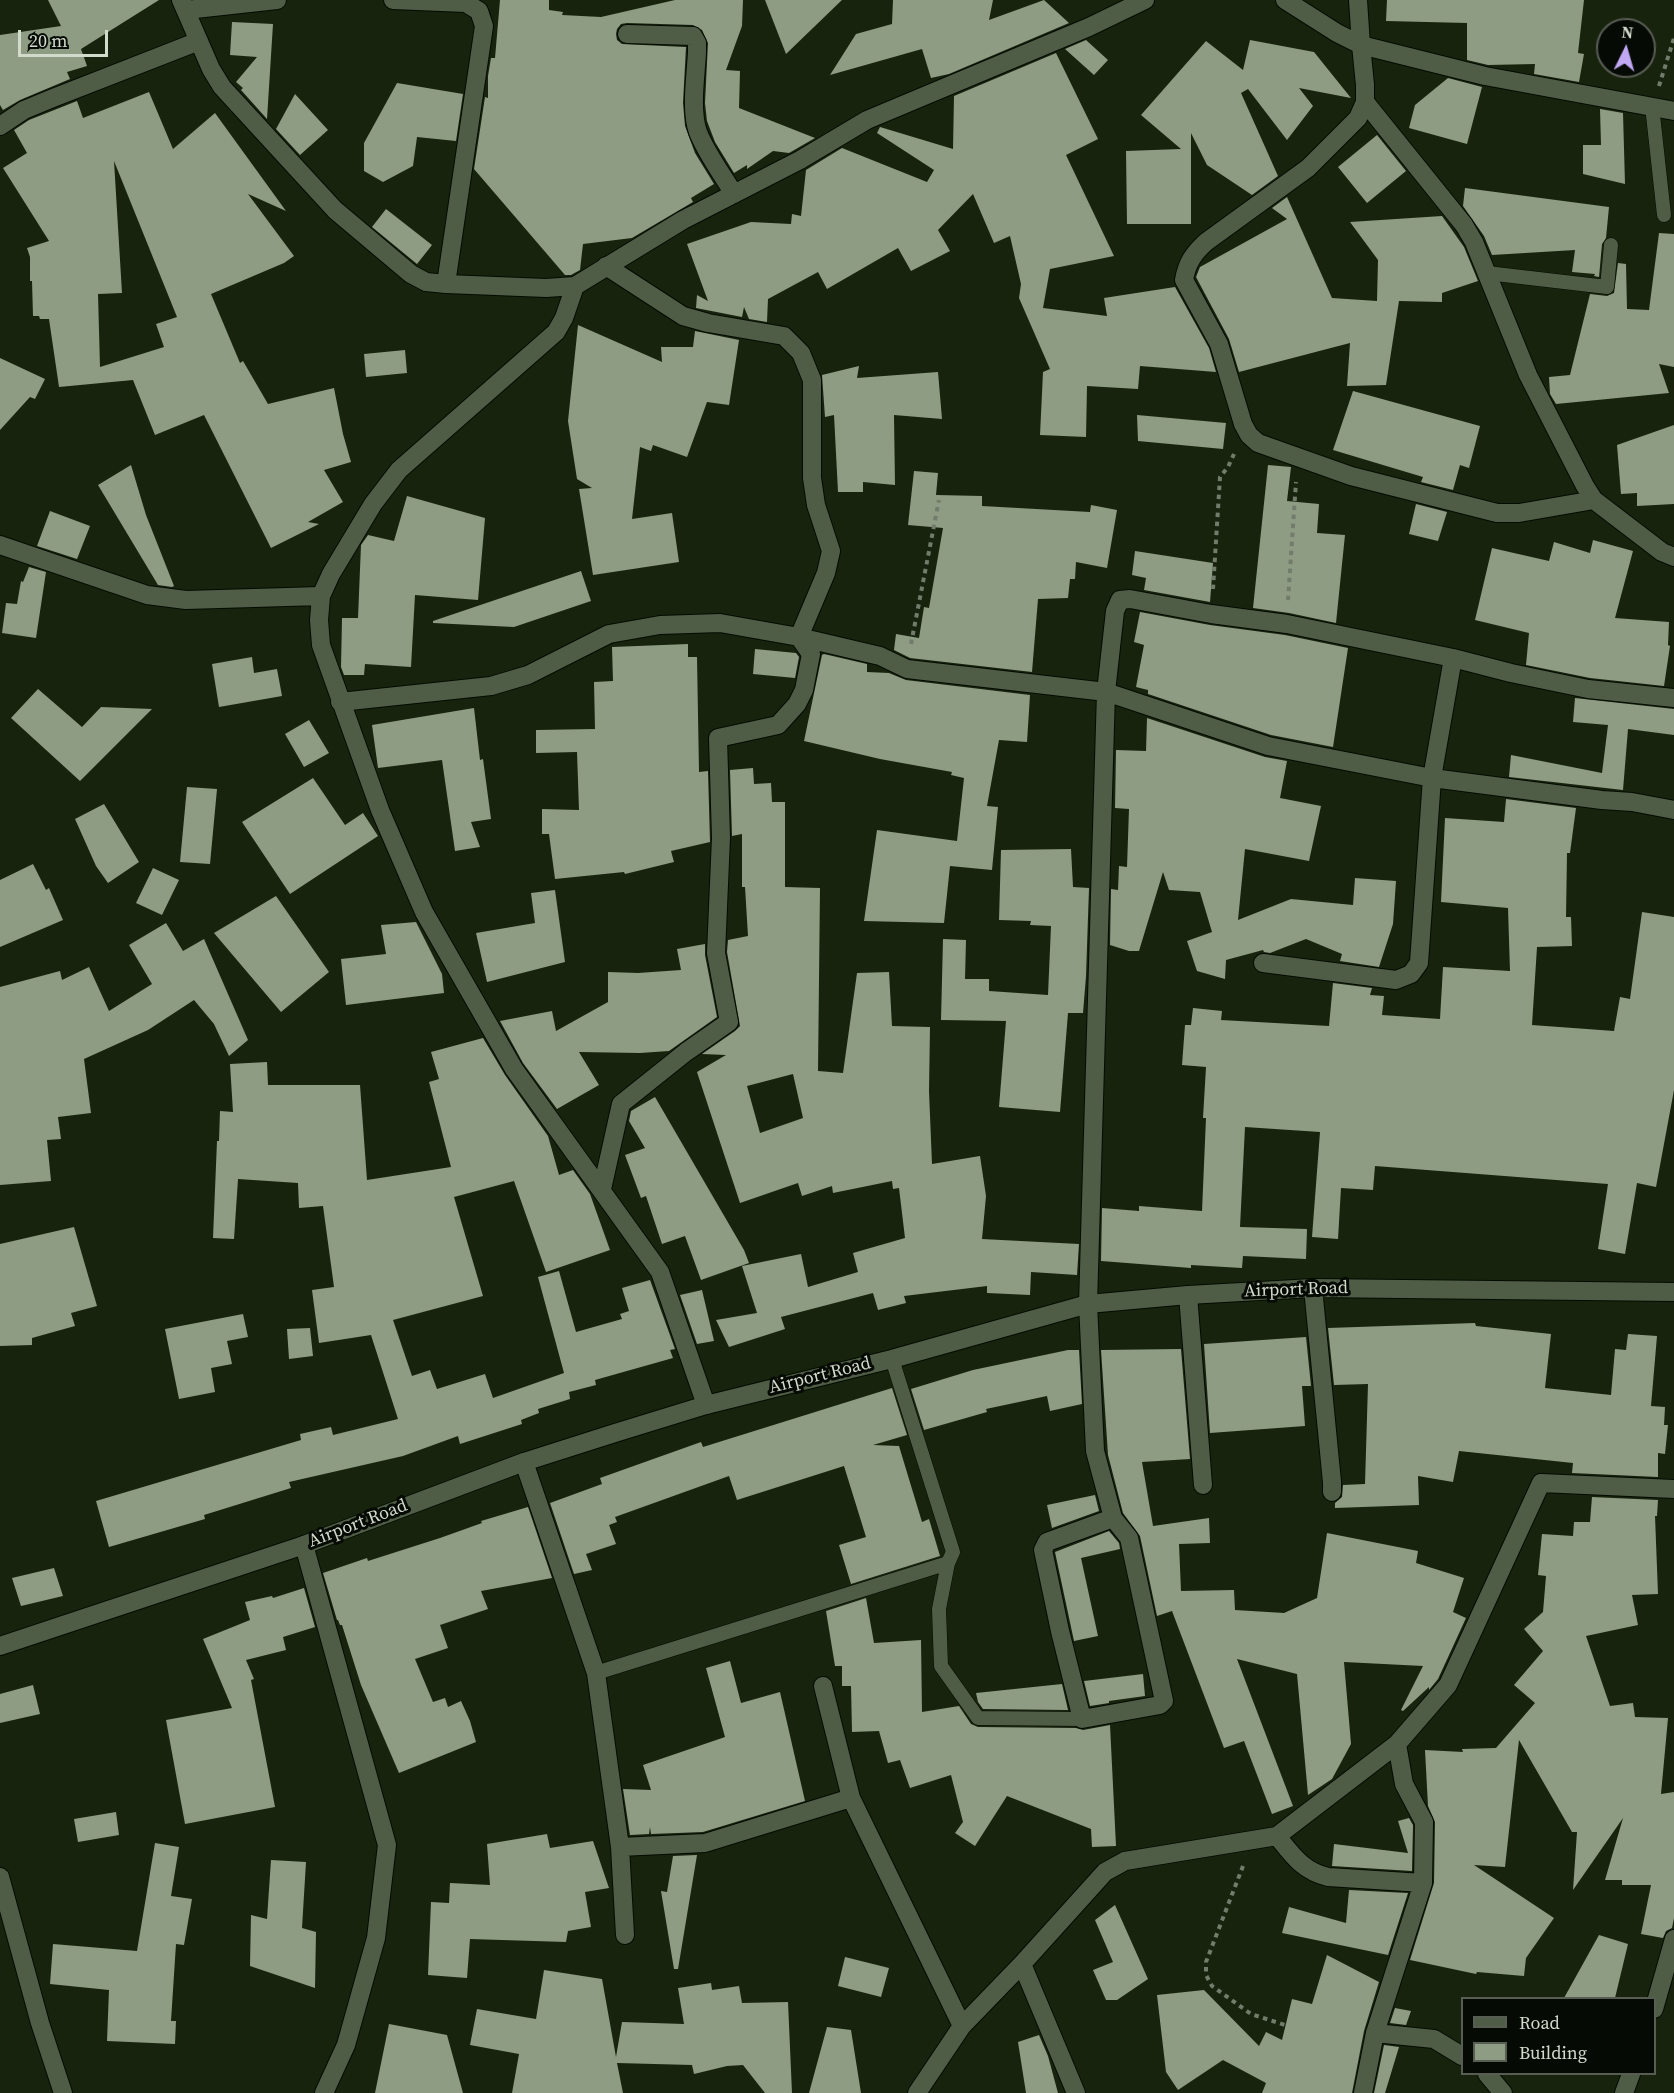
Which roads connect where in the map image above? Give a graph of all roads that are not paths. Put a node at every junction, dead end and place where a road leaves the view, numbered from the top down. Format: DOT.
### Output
graph roads {
  1 [pos="277,0"];
  2 [pos="393,0"];
  3 [pos="1146,0"];
  4 [pos="1285,0"];
  5 [pos="1358,0"];
  6 [pos="183,5"];
  7 [pos="627,34"];
  8 [pos="199,41"];
  9 [pos="1361,45"];
  10 [pos="1365,102"];
  11 [pos="1652,106"];
  12 [pos="1674,111"];
  13 [pos="0,126"];
  14 [pos="734,194"];
  15 [pos="1664,215"];
  16 [pos="1611,245"];
  17 [pos="606,266"];
  18 [pos="1487,273"];
  19 [pos="446,284"];
  20 [pos="574,286"];
  21 [pos="1594,500"];
  22 [pos="0,545"];
  23 [pos="1674,557"];
  24 [pos="321,596"];
  25 [pos="799,637"];
  26 [pos="1453,658"];
  27 [pos="1106,692"];
  28 [pos="1674,699"];
  29 [pos="340,702"];
  30 [pos="1432,778"];
  31 [pos="1674,810"];
  32 [pos="1263,963"];
  33 [pos="602,1189"];
  34 [pos="1313,1288"];
  35 [pos="1674,1292"];
  36 [pos="1188,1295"];
  37 [pos="1088,1304"];
  38 [pos="892,1359"];
  39 [pos="706,1405"];
  40 [pos="524,1462"];
  41 [pos="1203,1485"];
  42 [pos="1674,1489"];
  43 [pos="1332,1492"];
  44 [pos="1113,1518"];
  45 [pos="304,1545"];
  46 [pos="948,1563"];
  47 [pos="0,1646"];
  48 [pos="596,1673"];
  49 [pos="823,1686"];
  50 [pos="1082,1719"];
  51 [pos="1397,1744"];
  52 [pos="851,1798"];
  53 [pos="1277,1836"];
  54 [pos="620,1847"];
  55 [pos="0,1877"];
  56 [pos="1423,1883"];
  57 [pos="625,1935"];
  58 [pos="1674,1940"];
  59 [pos="1023,1964"];
  60 [pos="1656,2001"];
  61 [pos="962,2026"];
  62 [pos="1375,2033"];
  63 [pos="1461,2055"];
  64 [pos="1489,2075"];
  65 [pos="1630,2075"];
  66 [pos="63,2093"];
  67 [pos="324,2093"];
  68 [pos="917,2093"];
  69 [pos="1076,2093"];
  70 [pos="1363,2093"];
  71 [pos="1503,2093"];
  72 [pos="1624,2093"];
  1 -- 6 [label="street"];
  2 -- 19 [label="street"];
  3 -- 14 [label="street"];
  4 -- 9 [label="street"];
  5 -- 9 [label="street"];
  6 -- 8 [label="street"];
  7 -- 14 [label="street"];
  8 -- 13 [label="street"];
  8 -- 19 [label="street"];
  9 -- 10 [label="street"];
  9 -- 11 [label="street"];
  10 -- 18 [label="street"];
  10 -- 21 [label="street"];
  11 -- 12 [label="street"];
  11 -- 15 [label="lane"];
  14 -- 17 [label="street"];
  16 -- 18 [label="lane"];
  17 -- 20 [label="street"];
  17 -- 25 [label="street"];
  18 -- 21 [label="street"];
  19 -- 20 [label="street"];
  20 -- 24 [label="street"];
  21 -- 23 [label="street"];
  22 -- 24 [label="street"];
  24 -- 29 [label="street"];
  25 -- 27 [label="street"];
  25 -- 29 [label="street"];
  25 -- 33 [label="street"];
  26 -- 27 [label="street"];
  26 -- 28 [label="street"];
  26 -- 30 [label="street"];
  27 -- 30 [label="street"];
  27 -- 37 [label="street"];
  29 -- 33 [label="street"];
  30 -- 31 [label="street"];
  30 -- 32 [label="street"];
  33 -- 39 [label="street"];
  34 -- 35 [label="street, Airport Road"];
  34 -- 36 [label="street, Airport Road"];
  34 -- 43 [label="street"];
  36 -- 37 [label="street, Airport Road"];
  36 -- 41 [label="street"];
  37 -- 38 [label="street, Airport Road"];
  37 -- 44 [label="street"];
  38 -- 39 [label="street, Airport Road"];
  38 -- 46 [label="lane"];
  39 -- 40 [label="street, Airport Road"];
  40 -- 45 [label="street, Airport Road"];
  40 -- 48 [label="street"];
  42 -- 51 [label="street"];
  44 -- 50 [label="street"];
  44 -- 50 [label="street"];
  45 -- 47 [label="street, Airport Road"];
  45 -- 67 [label="street"];
  46 -- 48 [label="lane"];
  46 -- 50 [label="lane"];
  48 -- 54 [label="street"];
  49 -- 52 [label="street"];
  51 -- 53 [label="street"];
  51 -- 56 [label="street"];
  52 -- 54 [label="street"];
  52 -- 61 [label="street"];
  53 -- 56 [label="street"];
  53 -- 59 [label="street"];
  54 -- 57 [label="street"];
  55 -- 66 [label="street"];
  56 -- 62 [label="street"];
  58 -- 60 [label="street"];
  59 -- 61 [label="street"];
  59 -- 69 [label="street"];
  61 -- 68 [label="street"];
  62 -- 63 [label="street"];
  62 -- 70 [label="street"];
  64 -- 71 [label="street"];
  65 -- 72 [label="street"];
}
